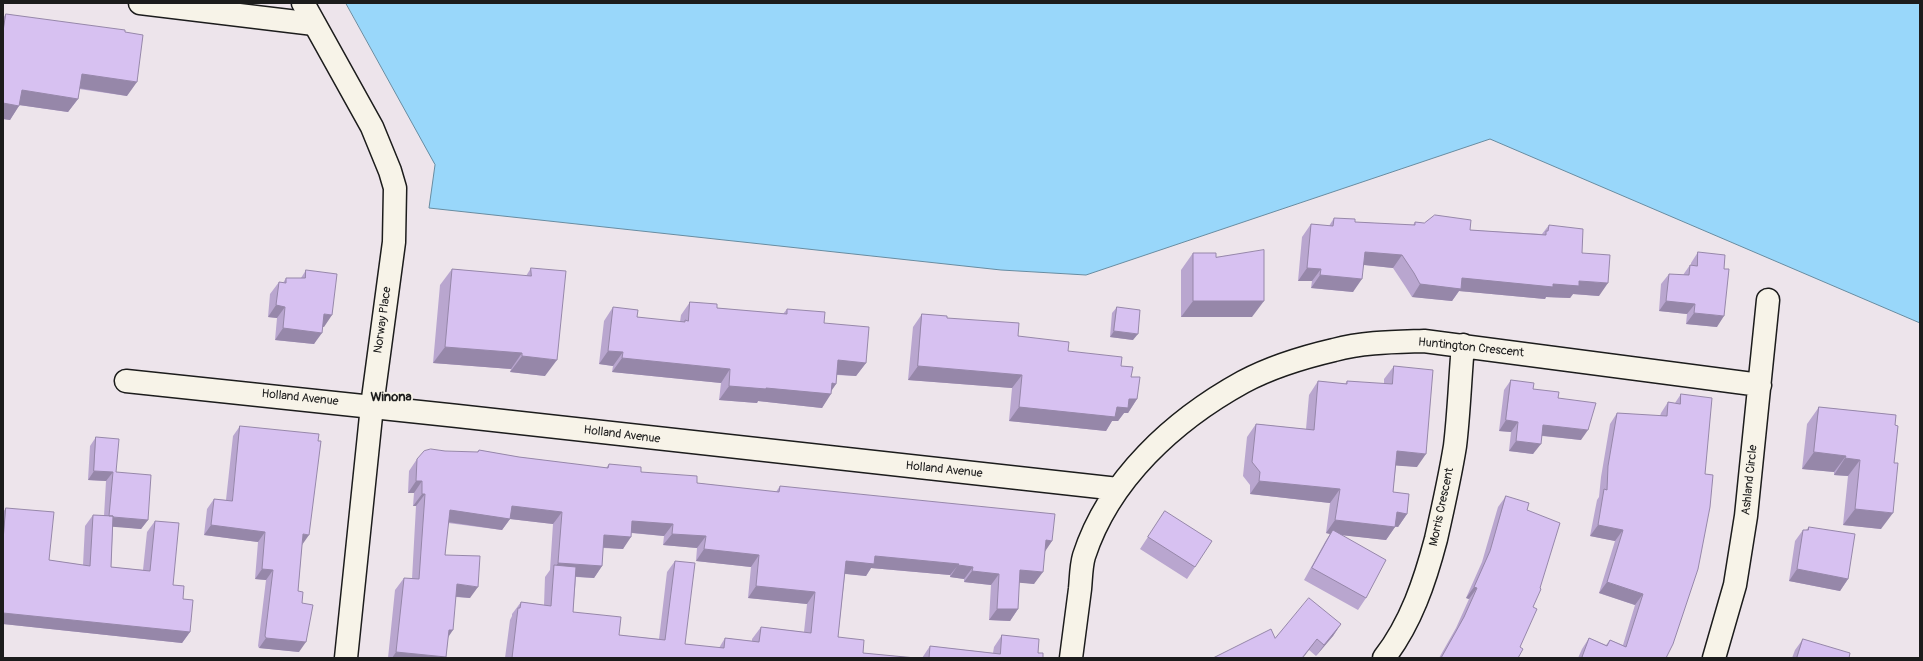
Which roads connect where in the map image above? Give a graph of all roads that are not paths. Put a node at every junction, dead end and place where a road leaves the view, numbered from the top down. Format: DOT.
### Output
graph roads {
  1 [pos="140,3"];
  2 [pos="303,3"];
  3 [pos="314,24"];
  4 [pos="1768,300"];
  5 [pos="1463,346"];
  6 [pos="126,380"];
  7 [pos="1760,385"];
  8 [pos="372,406"];
  9 [pos="1118,489"];
  10 [pos="346,658"];
  11 [pos="1071,658"];
  12 [pos="1384,658"];
  13 [pos="1714,658"];
  1 -- 3 [label="street"];
  2 -- 3 [label="street, Norway Place"];
  3 -- 8 [label="street, Norway Place"];
  4 -- 7 [label="street, Ashland Circle"];
  5 -- 7 [label="street, Huntington Crescent"];
  5 -- 9 [label="street, Huntington Crescent"];
  5 -- 12 [label="street, Morris Crescent"];
  6 -- 8 [label="street, Holland Avenue"];
  7 -- 13 [label="street, Ashland Circle"];
  8 -- 9 [label="street, Holland Avenue"];
  8 -- 10 [label="street, Norway Place"];
  9 -- 11 [label="street, Huntington Crescent"];
}
